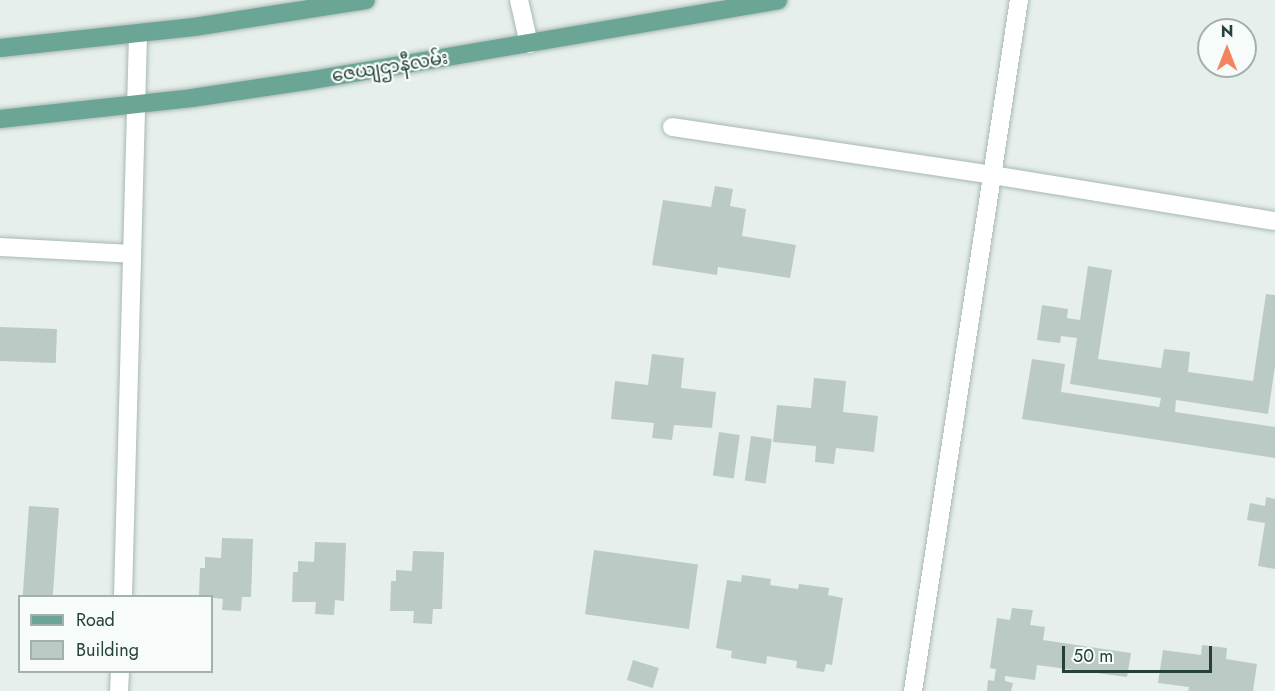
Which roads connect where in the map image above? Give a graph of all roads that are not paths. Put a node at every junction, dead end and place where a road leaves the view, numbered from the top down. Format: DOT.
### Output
graph roads {
  1 [pos="366,0"];
  2 [pos="519,0"];
  3 [pos="778,0"];
  4 [pos="1019,0"];
  5 [pos="138,33"];
  6 [pos="529,44"];
  7 [pos="0,48"];
  8 [pos="138,104"];
  9 [pos="0,119"];
  10 [pos="672,127"];
  11 [pos="993,175"];
  12 [pos="1275,221"];
  13 [pos="0,247"];
  14 [pos="132,254"];
  15 [pos="123,595"];
  16 [pos="120,673"];
  17 [pos="119,691"];
  18 [pos="913,691"];
  1 -- 5 [label="main road"];
  2 -- 6 [label="street"];
  3 -- 6 [label="main road, ဇေယျဌာနီလမ်း"];
  4 -- 11 [label="street"];
  5 -- 7 [label="main road"];
  5 -- 8 [label="street"];
  6 -- 8 [label="main road, ဇေယျဌာနီလမ်း"];
  8 -- 9 [label="main road, ဇေယျဌာနီလမ်း"];
  8 -- 14 [label="street"];
  10 -- 11 [label="street"];
  11 -- 12 [label="street"];
  11 -- 18 [label="street"];
  13 -- 14 [label="street"];
  14 -- 15 [label="street"];
  16 -- 17 [label="street"];
}
